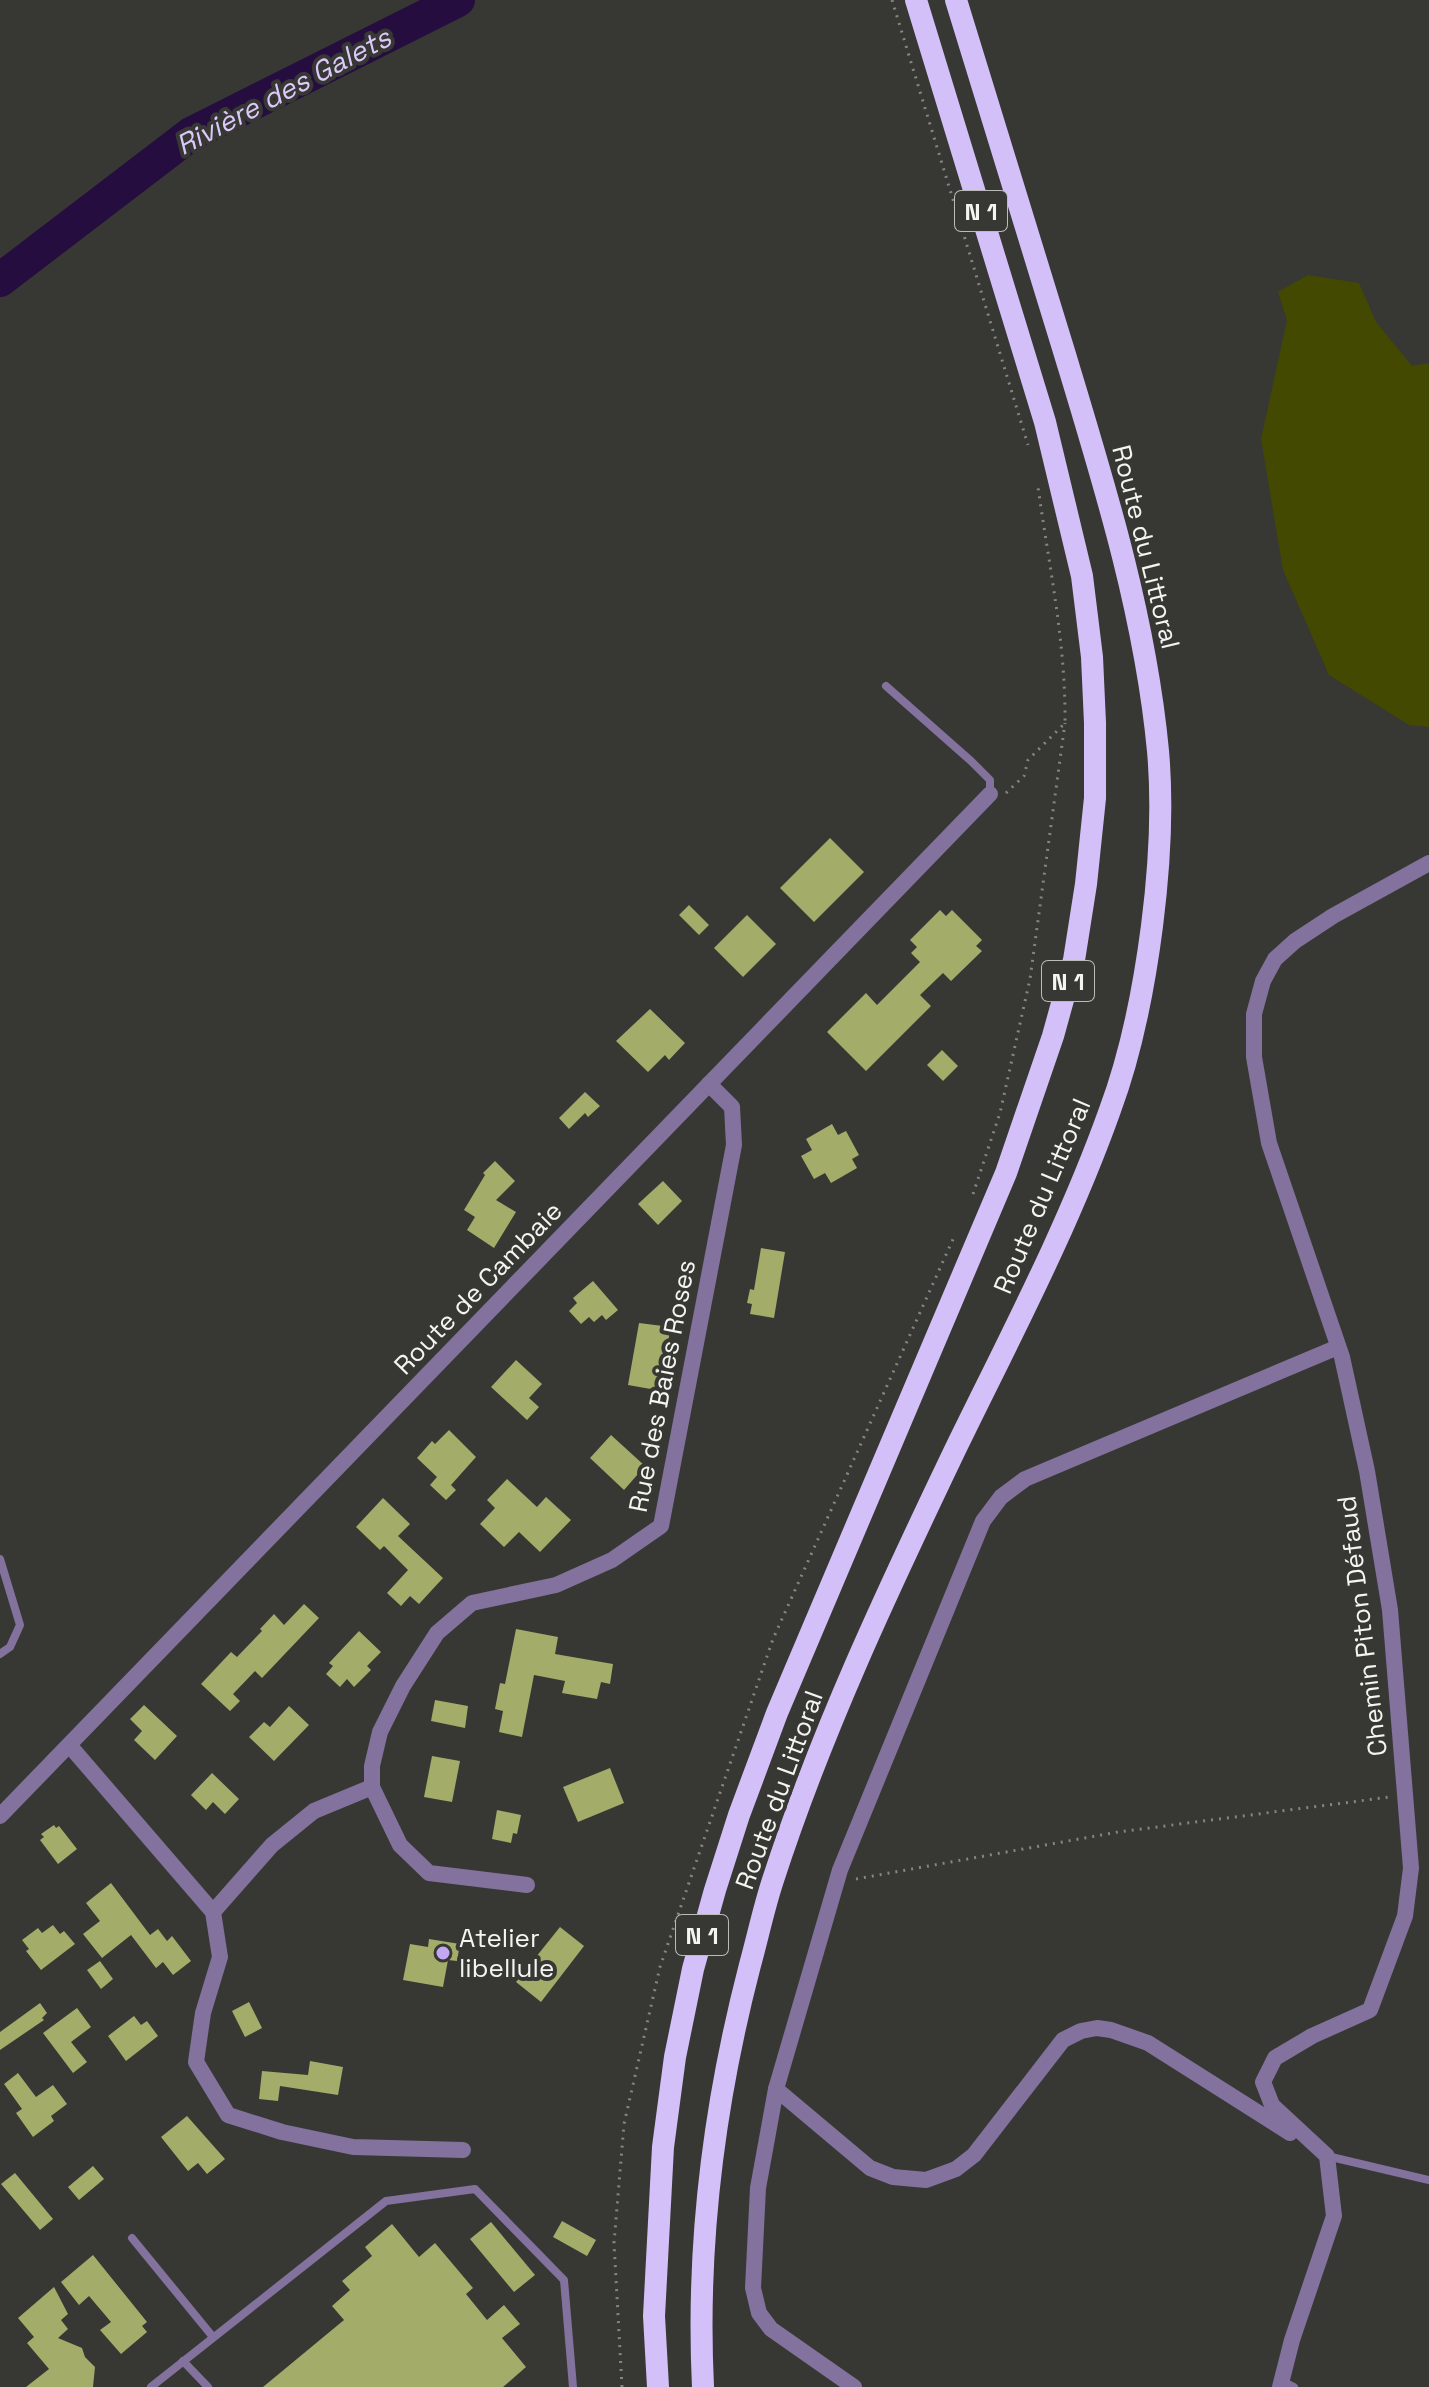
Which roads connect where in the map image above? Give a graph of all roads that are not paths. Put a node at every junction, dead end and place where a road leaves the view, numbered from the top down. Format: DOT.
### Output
graph roads {
  1 [pos="916,0"];
  2 [pos="956,0"];
  3 [pos="886,686"];
  4 [pos="990,794"];
  5 [pos="1429,863"];
  6 [pos="709,1084"];
  7 [pos="1338,1347"];
  8 [pos="0,1559"];
  9 [pos="0,1654"];
  10 [pos="70,1746"];
  11 [pos="372,1787"];
  12 [pos="0,1816"];
  13 [pos="527,1885"];
  14 [pos="213,1912"];
  15 [pos="776,2089"];
  16 [pos="463,2150"];
  17 [pos="1327,2156"];
  18 [pos="1429,2180"];
  19 [pos="132,2238"];
  20 [pos="213,2337"];
  21 [pos="183,2361"];
  22 [pos="169,2372"];
  23 [pos="1285,2385"];
  24 [pos="151,2387"];
  25 [pos="162,2387"];
  26 [pos="208,2387"];
  27 [pos="573,2387"];
  28 [pos="658,2387"];
  29 [pos="703,2387"];
  30 [pos="854,2387"];
  1 -- 28 [label="highway, Route du Littoral / N 1"];
  2 -- 29 [label="highway, Route du Littoral / N 1"];
  3 -- 4 [label="lane"];
  4 -- 6 [label="street, Route de Cambaie"];
  5 -- 7 [label="street, Chemin Piton Défaud"];
  6 -- 10 [label="street, Route de Cambaie"];
  6 -- 11 [label="street, Rue des Baies Roses"];
  7 -- 15 [label="street"];
  7 -- 17 [label="street, Chemin Piton Défaud"];
  8 -- 9 [label="lane"];
  10 -- 12 [label="street, Route de Cambaie"];
  10 -- 14 [label="street"];
  11 -- 13 [label="street"];
  11 -- 14 [label="street"];
  14 -- 16 [label="street"];
  15 -- 17 [label="street"];
  15 -- 30 [label="street"];
  17 -- 18 [label="lane"];
  17 -- 23 [label="street"];
  19 -- 20 [label="lane"];
  20 -- 21 [label="lane"];
  20 -- 27 [label="lane"];
  21 -- 22 [label="lane"];
  21 -- 26 [label="lane"];
  22 -- 24 [label="lane"];
  22 -- 25 [label="lane"];
}
